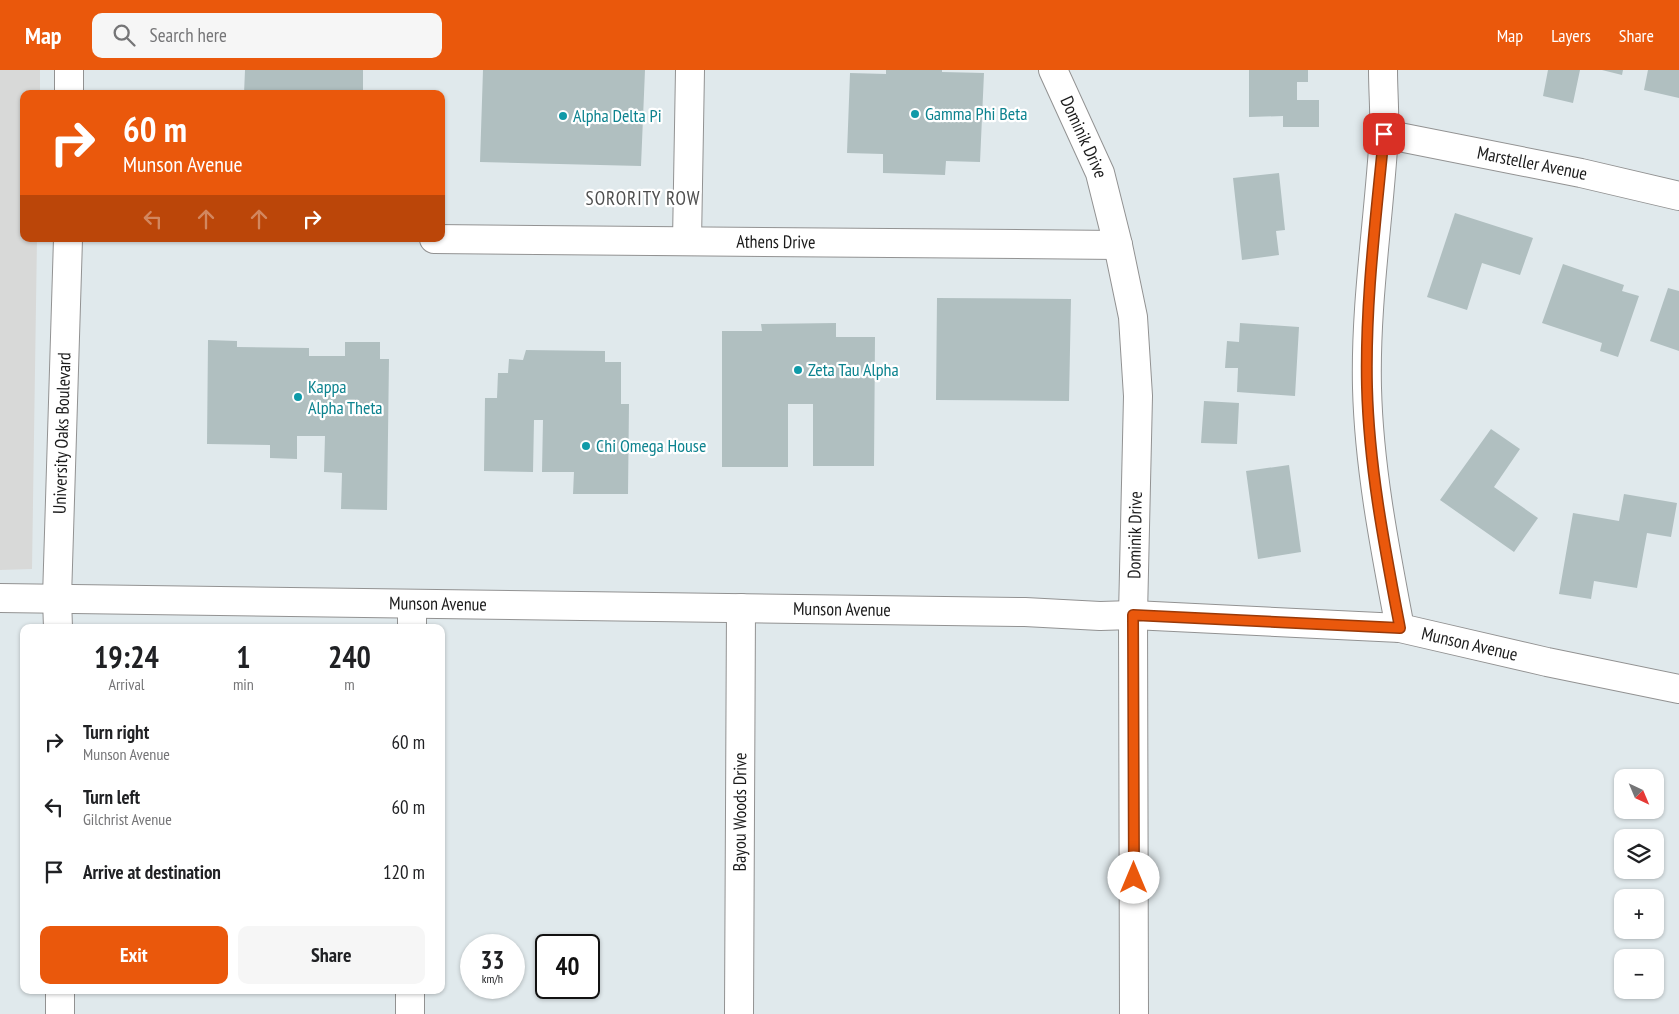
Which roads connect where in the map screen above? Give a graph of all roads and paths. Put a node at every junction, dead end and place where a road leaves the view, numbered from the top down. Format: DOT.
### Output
graph roads {
  1 [pos="69,70"];
  2 [pos="690,70"];
  3 [pos="1053,70"];
  4 [pos="1383,70"];
  5 [pos="69,90"];
  6 [pos="1384,134"];
  7 [pos="1679,196"];
  8 [pos="445,239"];
  9 [pos="687,241"];
  10 [pos="68,242"];
  11 [pos="1118,245"];
  12 [pos="0,598"];
  13 [pos="57,598"];
  14 [pos="741,608"];
  15 [pos="1133,615"];
  16 [pos="412,616"];
  17 [pos="58,624"];
  18 [pos="1400,628"];
  19 [pos="1679,690"];
  20 [pos="60,994"];
  21 [pos="410,994"];
  22 [pos="60,1014"];
  23 [pos="410,1014"];
  24 [pos="739,1014"];
  25 [pos="1134,1014"];
  1 -- 5 [label="street"];
  2 -- 9 [label="street"];
  3 -- 11 [label="street, Dominik Drive"];
  4 -- 6 [label="street"];
  6 -- 7 [label="street, Marsteller Avenue"];
  6 -- 18 [label="street"];
  8 -- 9 [label="street, Athens Drive"];
  9 -- 11 [label="street, Athens Drive"];
  10 -- 13 [label="street, University Oaks Boulevard"];
  11 -- 15 [label="street, Dominik Drive"];
  12 -- 13 [label="street, Munson Avenue"];
  13 -- 16 [label="street, Munson Avenue"];
  13 -- 17 [label="street, University Oaks Boulevard"];
  14 -- 15 [label="street, Munson Avenue"];
  14 -- 16 [label="street, Munson Avenue"];
  14 -- 24 [label="street, Bayou Woods Drive"];
  15 -- 18 [label="street, Munson Avenue"];
  15 -- 25 [label="street, Dominik Drive"];
  18 -- 19 [label="street, Munson Avenue"];
  20 -- 22 [label="street"];
  21 -- 23 [label="street"];
}
